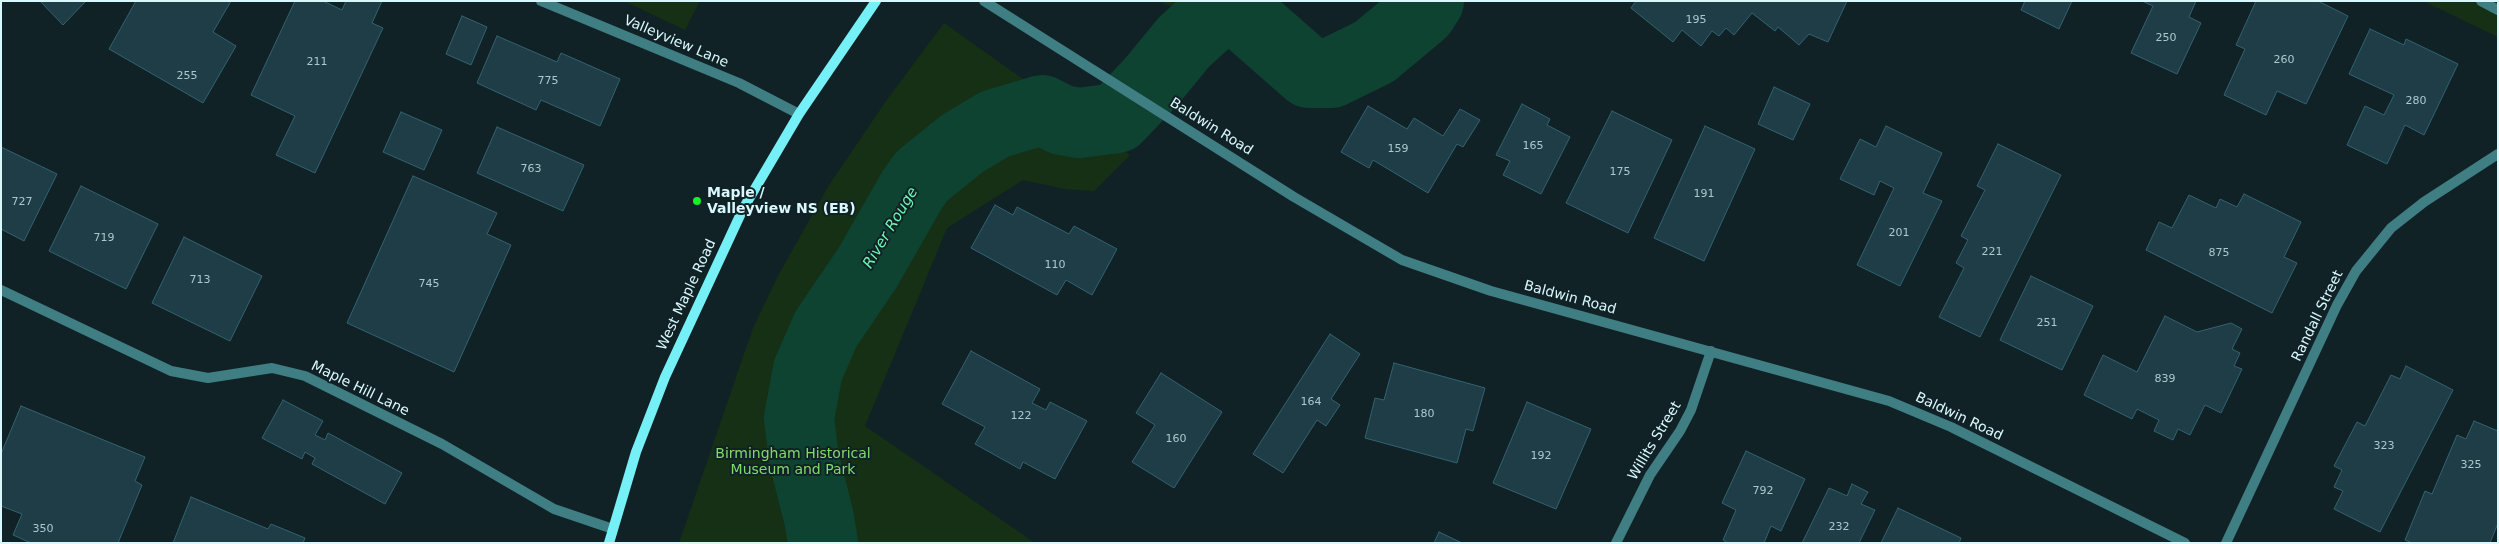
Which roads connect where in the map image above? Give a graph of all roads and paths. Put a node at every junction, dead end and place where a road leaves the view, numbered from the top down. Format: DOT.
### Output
graph roads {
  1 [pos="541,1"];
  2 [pos="876,1"];
  3 [pos="984,1"];
  4 [pos="2481,1"];
  5 [pos="2498,10"];
  6 [pos="798,114"];
  7 [pos="2498,154"];
  8 [pos="1,290"];
  9 [pos="1710,351"];
  10 [pos="613,529"];
  11 [pos="610,543"];
  12 [pos="1616,543"];
  13 [pos="2185,543"];
  14 [pos="2226,543"];
  1 -- 6 [label="street, Valleyview Lane"];
  2 -- 6 [label="main road, West Maple Road"];
  3 -- 9 [label="street, Baldwin Road"];
  4 -- 5 [label="street"];
  6 -- 10 [label="main road, West Maple Road"];
  7 -- 14 [label="street, Randall Street"];
  8 -- 10 [label="street, Maple Hill Lane"];
  9 -- 12 [label="street, Willits Street"];
  9 -- 13 [label="street, Baldwin Road"];
  10 -- 11 [label="main road, West Maple Road"];
}
